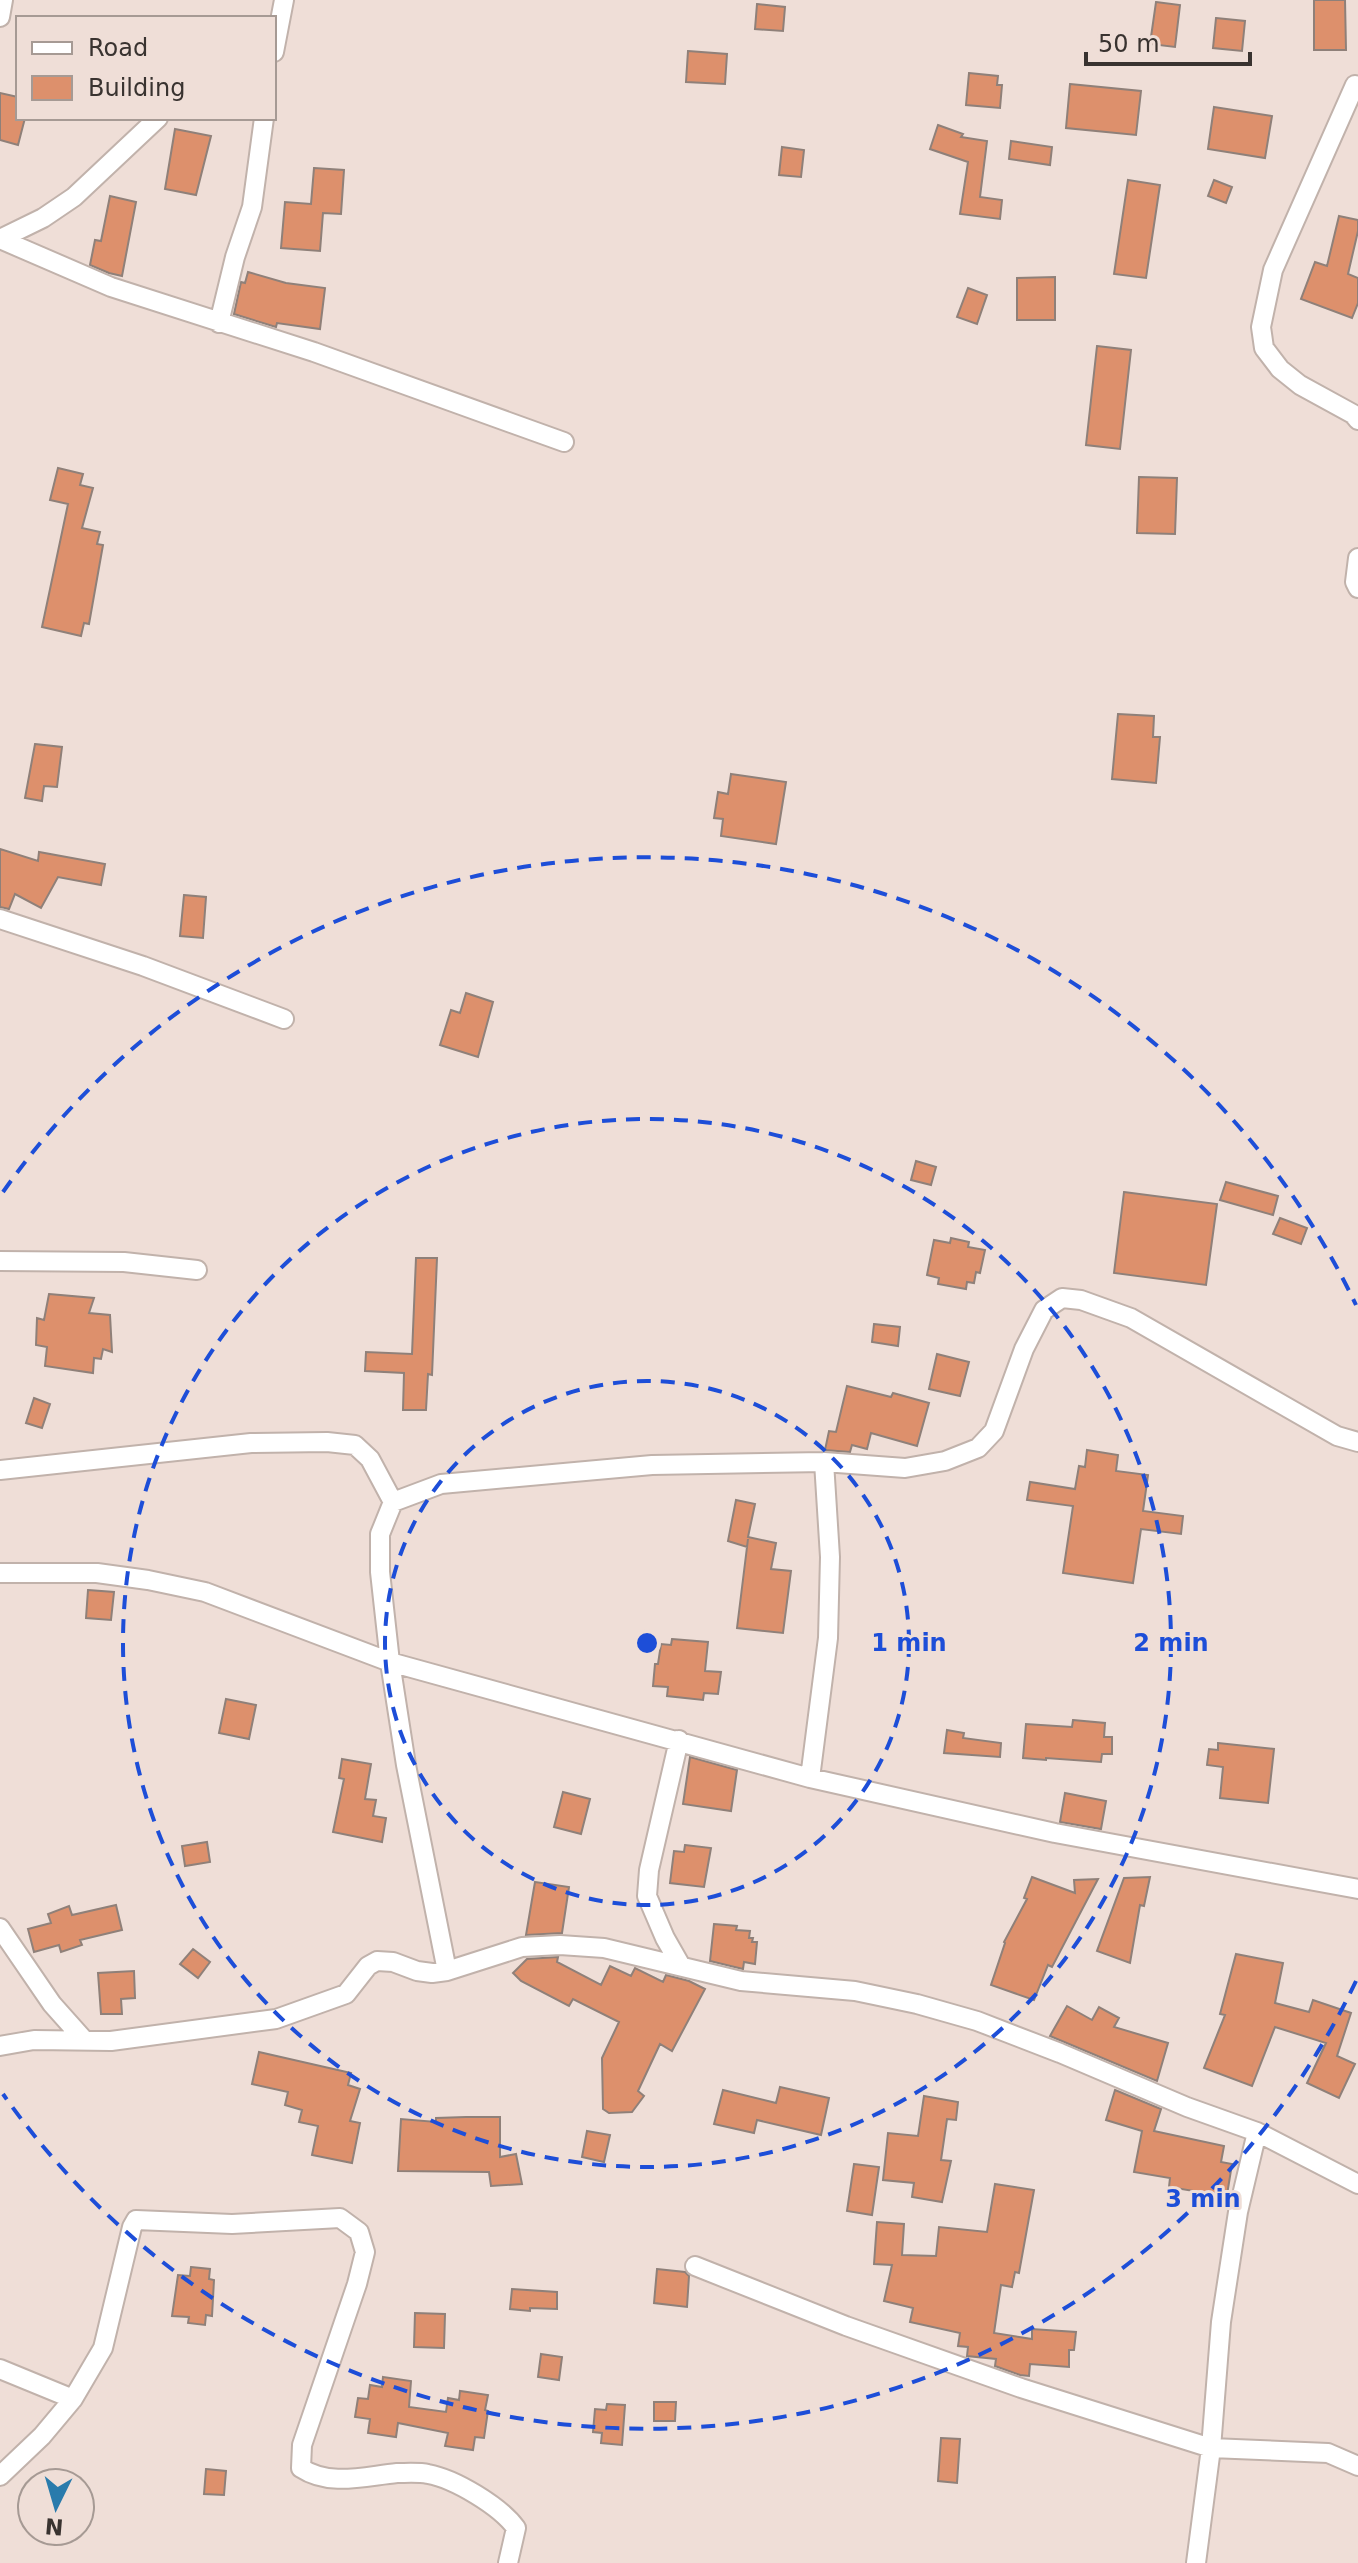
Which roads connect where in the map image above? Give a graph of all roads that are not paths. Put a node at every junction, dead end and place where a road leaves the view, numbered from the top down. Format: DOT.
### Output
graph roads {
  1 [pos="3,0"];
  2 [pos="284,0"];
  3 [pos="0,17"];
  4 [pos="276,42"];
  5 [pos="1355,85"];
  6 [pos="156,120"];
  7 [pos="264,120"];
  8 [pos="0,239"];
  9 [pos="219,323"];
  10 [pos="1358,420"];
  11 [pos="564,442"];
  12 [pos="1358,558"];
  13 [pos="1358,588"];
  14 [pos="0,919"];
  15 [pos="284,1019"];
  16 [pos="0,1261"];
  17 [pos="197,1270"];
  18 [pos="1358,1442"];
  19 [pos="824,1462"];
  20 [pos="0,1470"];
  21 [pos="393,1502"];
  22 [pos="0,1573"];
  23 [pos="390,1662"];
  24 [pos="679,1740"];
  25 [pos="810,1778"];
  26 [pos="1358,1889"];
  27 [pos="0,1928"];
  28 [pos="681,1966"];
  29 [pos="447,1971"];
  30 [pos="85,2041"];
  31 [pos="0,2046"];
  32 [pos="1257,2132"];
  33 [pos="1358,2184"];
  34 [pos="695,2266"];
  35 [pos="0,2369"];
  36 [pos="73,2399"];
  37 [pos="1211,2448"];
  38 [pos="1358,2466"];
  39 [pos="0,2476"];
  40 [pos="508,2563"];
  41 [pos="1196,2563"];
  1 -- 3 [label="street"];
  2 -- 4 [label="street"];
  5 -- 10 [label="street"];
  6 -- 8 [label="street"];
  7 -- 9 [label="street"];
  8 -- 9 [label="street"];
  9 -- 11 [label="street"];
  12 -- 13 [label="street"];
  14 -- 15 [label="street"];
  16 -- 17 [label="street"];
  18 -- 19 [label="street"];
  19 -- 21 [label="street"];
  19 -- 25 [label="street"];
  20 -- 21 [label="street"];
  21 -- 23 [label="street"];
  22 -- 23 [label="street"];
  23 -- 24 [label="street"];
  23 -- 29 [label="street"];
  24 -- 25 [label="street"];
  24 -- 28 [label="street"];
  25 -- 26 [label="street"];
  27 -- 30 [label="street"];
  28 -- 29 [label="street"];
  28 -- 32 [label="street"];
  29 -- 30 [label="street"];
  30 -- 31 [label="street"];
  32 -- 33 [label="street"];
  32 -- 37 [label="street"];
  34 -- 37 [label="street"];
  35 -- 36 [label="street"];
  36 -- 39 [label="street"];
  36 -- 40 [label="street"];
  37 -- 38 [label="street"];
  37 -- 41 [label="street"];
}
